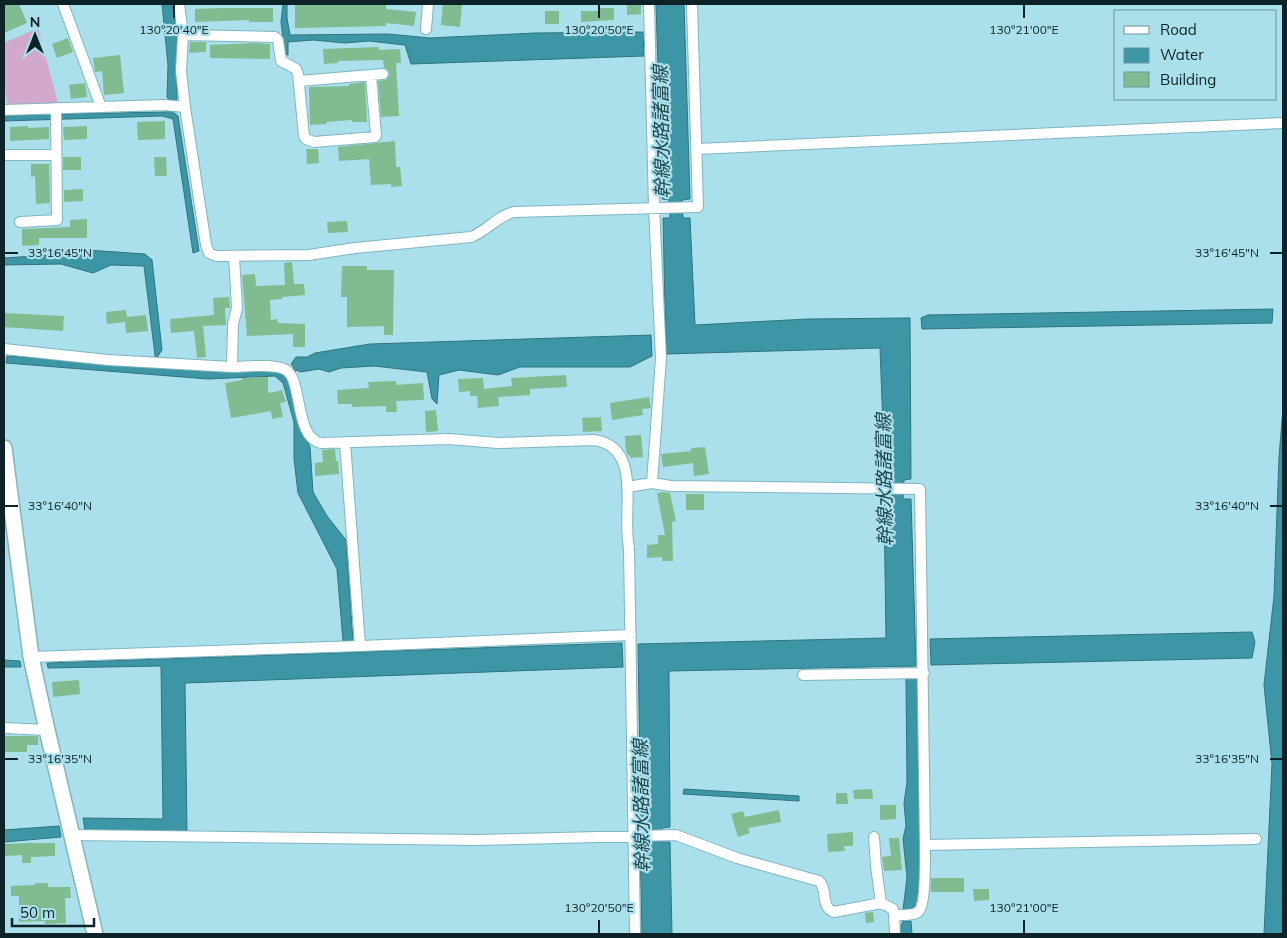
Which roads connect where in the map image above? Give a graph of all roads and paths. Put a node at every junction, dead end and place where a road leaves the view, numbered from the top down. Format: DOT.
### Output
graph roads {
  1 [pos="63,4"];
  2 [pos="179,4"];
  3 [pos="428,4"];
  4 [pos="649,4"];
  5 [pos="692,4"];
  6 [pos="426,29"];
  7 [pos="183,35"];
  8 [pos="383,74"];
  9 [pos="371,76"];
  10 [pos="299,81"];
  11 [pos="100,107"];
  12 [pos="185,107"];
  13 [pos="56,108"];
  14 [pos="4,110"];
  15 [pos="1283,123"];
  16 [pos="697,149"];
  17 [pos="56,155"];
  18 [pos="4,156"];
  19 [pos="654,208"];
  20 [pos="20,222"];
  21 [pos="234,256"];
  22 [pos="4,349"];
  23 [pos="232,367"];
  24 [pos="345,442"];
  25 [pos="4,448"];
  26 [pos="6,478"];
  27 [pos="652,483"];
  28 [pos="628,487"];
  29 [pos="631,635"];
  30 [pos="360,646"];
  31 [pos="31,657"];
  32 [pos="924,673"];
  33 [pos="802,675"];
  34 [pos="4,728"];
  35 [pos="47,730"];
  36 [pos="72,835"];
  37 [pos="633,835"];
  38 [pos="874,837"];
  39 [pos="1256,839"];
  40 [pos="925,845"];
  41 [pos="882,903"];
  42 [pos="902,915"];
  43 [pos="95,934"];
  44 [pos="635,934"];
  45 [pos="895,934"];
  1 -- 11 [label="street"];
  2 -- 7 [label="street"];
  3 -- 6 [label="street"];
  4 -- 19 [label="street"];
  5 -- 16 [label="street"];
  7 -- 10 [label="street"];
  7 -- 12 [label="street"];
  8 -- 9 [label="street"];
  9 -- 10 [label="street"];
  9 -- 10 [label="street"];
  11 -- 12 [label="street"];
  11 -- 13 [label="street"];
  12 -- 21 [label="street"];
  13 -- 14 [label="street"];
  13 -- 17 [label="street"];
  15 -- 16 [label="street"];
  16 -- 19 [label="street"];
  17 -- 18 [label="street"];
  17 -- 20 [label="street"];
  19 -- 21 [label="street"];
  19 -- 27 [label="street"];
  21 -- 23 [label="street"];
  22 -- 23 [label="street"];
  23 -- 24 [label="street"];
  24 -- 28 [label="street"];
  24 -- 30 [label="street"];
  25 -- 26 [label="street"];
  26 -- 31 [label="street"];
  27 -- 28 [label="street"];
  27 -- 32 [label="street"];
  28 -- 29 [label="street"];
  29 -- 30 [label="street"];
  29 -- 37 [label="street"];
  30 -- 31 [label="street"];
  31 -- 35 [label="street"];
  32 -- 33 [label="street"];
  32 -- 40 [label="street"];
  34 -- 35 [label="street"];
  35 -- 36 [label="street"];
  36 -- 37 [label="street"];
  36 -- 43 [label="street"];
  37 -- 41 [label="street"];
  37 -- 44 [label="street"];
  38 -- 41 [label="street"];
  39 -- 40 [label="street"];
  40 -- 42 [label="street"];
  41 -- 42 [label="street"];
  42 -- 45 [label="street"];
}
